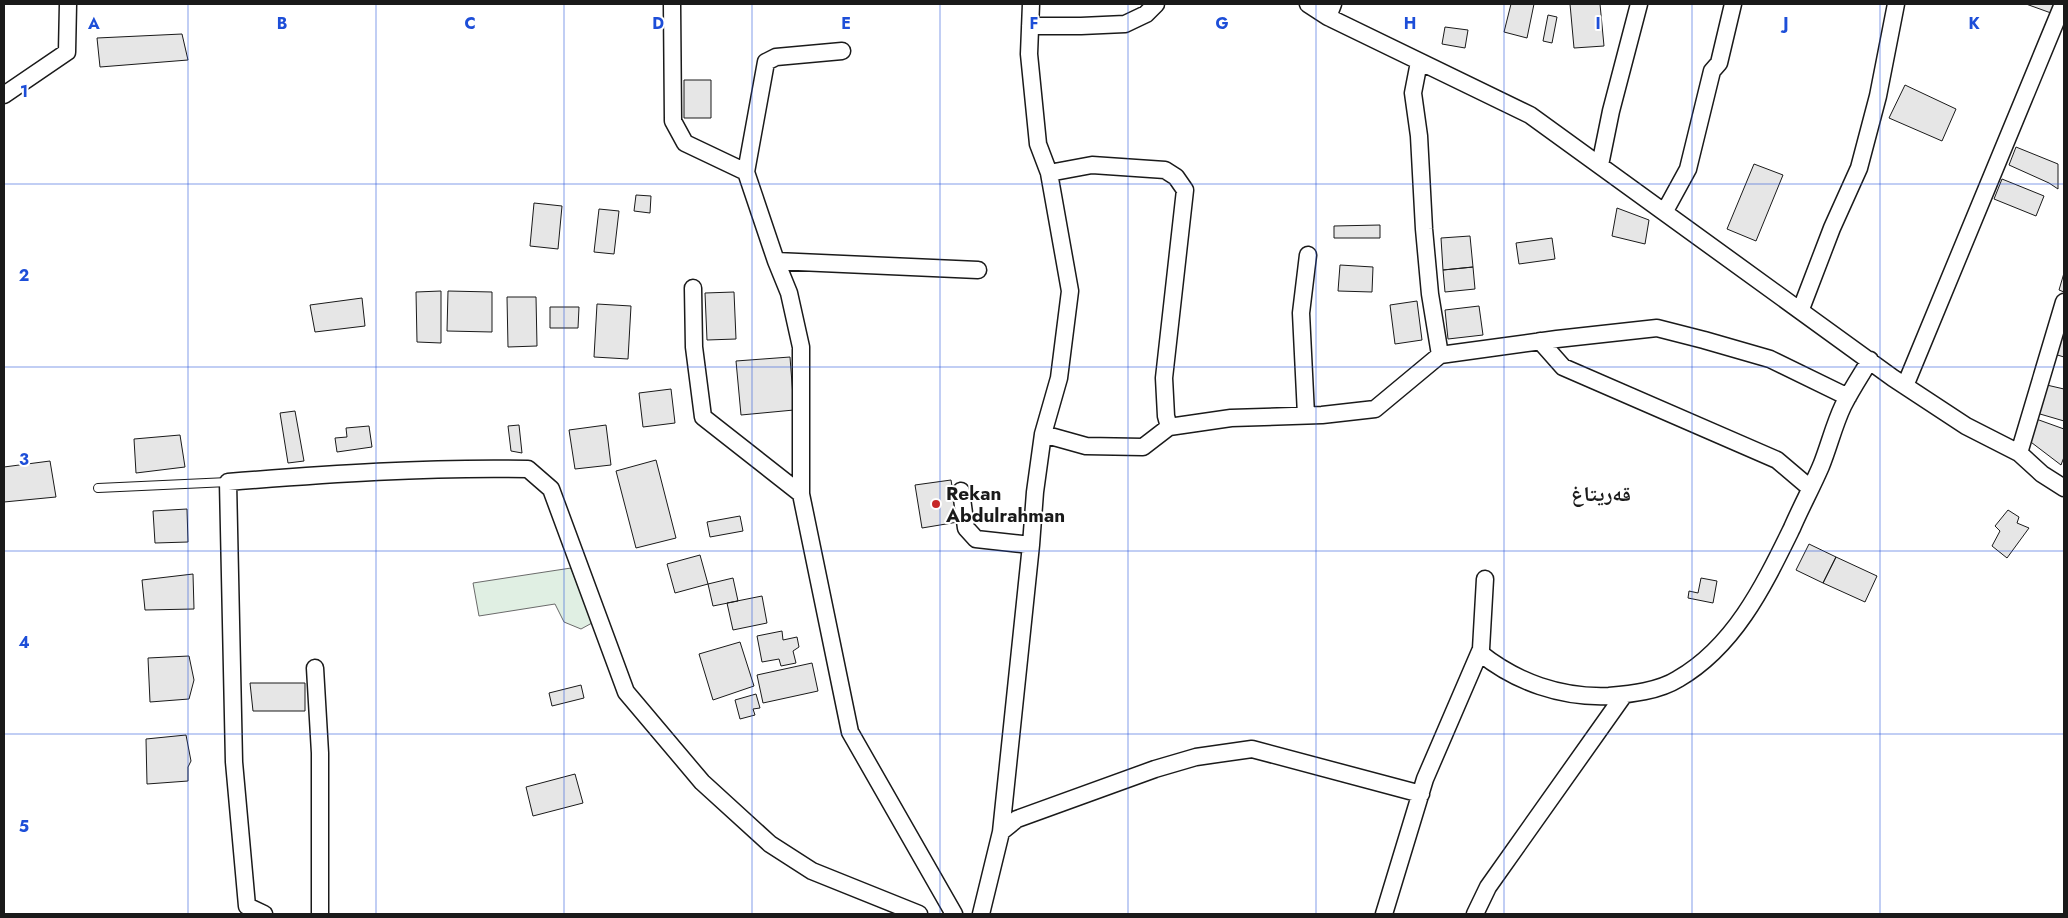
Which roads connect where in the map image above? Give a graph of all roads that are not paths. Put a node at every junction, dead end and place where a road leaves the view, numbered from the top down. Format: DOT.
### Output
graph roads {
  1 [pos="68,4"];
  2 [pos="672,4"];
  3 [pos="1031,4"];
  4 [pos="1156,4"];
  5 [pos="1308,4"];
  6 [pos="1639,4"];
  7 [pos="1733,4"];
  8 [pos="1896,4"];
  9 [pos="2063,4"];
  10 [pos="1331,11"];
  11 [pos="1030,26"];
  12 [pos="842,51"];
  13 [pos="1419,62"];
  14 [pos="4,95"];
  15 [pos="1600,165"];
  16 [pos="746,172"];
  17 [pos="1049,173"];
  18 [pos="1665,211"];
  19 [pos="1308,255"];
  20 [pos="776,260"];
  21 [pos="978,270"];
  22 [pos="693,288"];
  23 [pos="2064,302"];
  24 [pos="1801,309"];
  25 [pos="1540,341"];
  26 [pos="1440,356"];
  27 [pos="1870,360"];
  28 [pos="1905,386"];
  29 [pos="1848,397"];
  30 [pos="1306,415"];
  31 [pos="1168,427"];
  32 [pos="1043,434"];
  33 [pos="2019,453"];
  34 [pos="228,482"];
  35 [pos="98,488"];
  36 [pos="1810,488"];
  37 [pos="2064,488"];
  38 [pos="961,492"];
  39 [pos="801,494"];
  40 [pos="1031,545"];
  41 [pos="1485,579"];
  42 [pos="1480,653"];
  43 [pos="315,668"];
  44 [pos="1624,695"];
  45 [pos="1421,794"];
  46 [pos="1001,832"];
  47 [pos="264,914"];
  48 [pos="320,914"];
  49 [pos="919,914"];
  50 [pos="954,914"];
  51 [pos="980,914"];
  52 [pos="1384,914"];
  53 [pos="1475,914"];
  1 -- 14 [label="street"];
  2 -- 16 [label="street"];
  3 -- 11 [label="street"];
  4 -- 11 [label="street"];
  5 -- 10 [label="street"];
  6 -- 15 [label="street"];
  7 -- 18 [label="street"];
  8 -- 24 [label="street"];
  9 -- 28 [label="street"];
  10 -- 13 [label="street"];
  11 -- 17 [label="street"];
  12 -- 16 [label="street"];
  13 -- 15 [label="street"];
  13 -- 26 [label="street"];
  15 -- 18 [label="street"];
  16 -- 20 [label="street"];
  17 -- 31 [label="street"];
  17 -- 32 [label="street"];
  18 -- 24 [label="street"];
  19 -- 30 [label="street"];
  20 -- 21 [label="street"];
  20 -- 39 [label="street"];
  22 -- 39 [label="street"];
  23 -- 33 [label="street"];
  24 -- 27 [label="street"];
  25 -- 26 [label="street"];
  25 -- 29 [label="street"];
  25 -- 36 [label="street"];
  26 -- 30 [label="street"];
  27 -- 28 [label="street"];
  27 -- 29 [label="street"];
  28 -- 33 [label="street"];
  29 -- 36 [label="street"];
  30 -- 31 [label="street"];
  31 -- 32 [label="street"];
  32 -- 40 [label="street"];
  33 -- 37 [label="street"];
  34 -- 35 [label="lane"];
  34 -- 47 [label="street"];
  34 -- 49 [label="street"];
  36 -- 44 [label="street"];
  38 -- 40 [label="street"];
  39 -- 50 [label="street"];
  40 -- 46 [label="street"];
  41 -- 42 [label="street"];
  42 -- 44 [label="street"];
  42 -- 45 [label="street"];
  43 -- 48 [label="street"];
  44 -- 53 [label="street"];
  45 -- 46 [label="street"];
  45 -- 52 [label="street"];
  46 -- 51 [label="street"];
}
